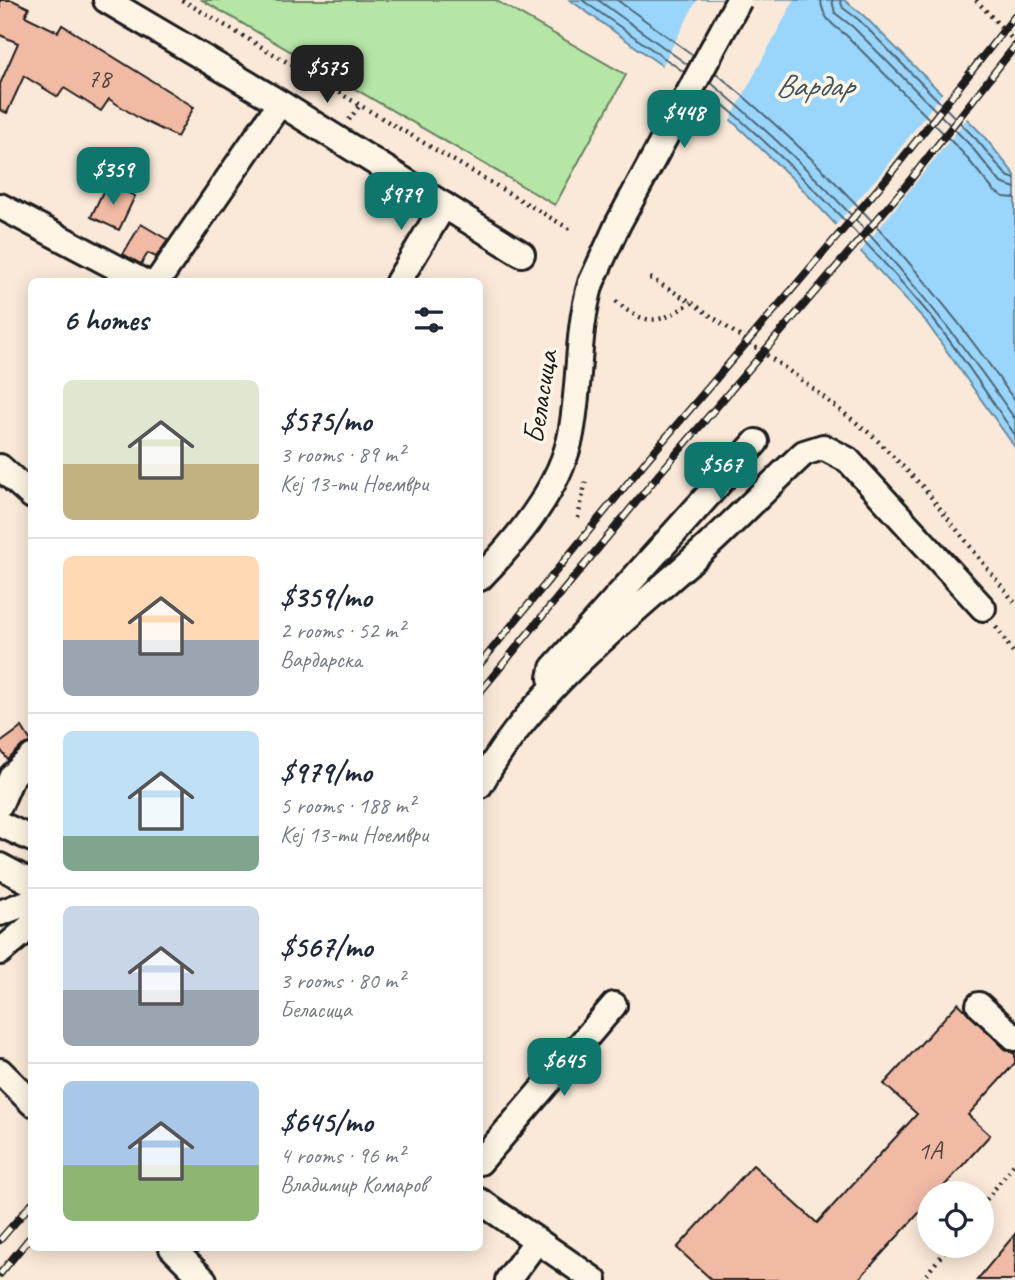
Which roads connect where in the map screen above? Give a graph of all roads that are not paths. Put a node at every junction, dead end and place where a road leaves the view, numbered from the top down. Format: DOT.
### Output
graph roads {
  1 [pos="106,0"];
  2 [pos="739,0"];
  3 [pos="280,103"];
  4 [pos="444,205"];
  5 [pos="0,206"];
  6 [pos="522,254"];
  7 [pos="136,278"];
  8 [pos="160,278"];
  9 [pos="400,278"];
  10 [pos="756,442"];
  11 [pos="0,467"];
  12 [pos="28,492"];
  13 [pos="483,575"];
  14 [pos="983,608"];
  15 [pos="554,689"];
  16 [pos="28,759"];
  17 [pos="6,768"];
  18 [pos="483,779"];
  19 [pos="0,804"];
  20 [pos="0,824"];
  21 [pos="28,837"];
  22 [pos="0,866"];
  23 [pos="28,881"];
  24 [pos="28,903"];
  25 [pos="0,914"];
  26 [pos="28,928"];
  27 [pos="0,952"];
  28 [pos="614,1005"];
  29 [pos="979,1005"];
  30 [pos="1015,1038"];
  31 [pos="0,1071"];
  32 [pos="28,1099"];
  33 [pos="483,1158"];
  34 [pos="483,1203"];
  35 [pos="536,1242"];
  36 [pos="175,1251"];
  37 [pos="204,1280"];
  38 [pos="508,1280"];
  39 [pos="594,1280"];
  1 -- 3 [label="street"];
  2 -- 13 [label="street, Беласица, bridge"];
  3 -- 4 [label="street"];
  3 -- 8 [label="street"];
  4 -- 6 [label="street"];
  4 -- 9 [label="street"];
  5 -- 7 [label="street"];
  10 -- 15 [label="street"];
  11 -- 12 [label="street"];
  14 -- 15 [label="street"];
  15 -- 18 [label="street"];
  16 -- 17 [label="street"];
  17 -- 19 [label="street"];
  20 -- 21 [label="street"];
  22 -- 23 [label="street"];
  24 -- 25 [label="street"];
  26 -- 27 [label="street"];
  28 -- 33 [label="street"];
  29 -- 30 [label="street"];
  31 -- 32 [label="street"];
  34 -- 35 [label="street"];
  35 -- 38 [label="street"];
  35 -- 39 [label="street"];
  36 -- 37 [label="street"];
}
